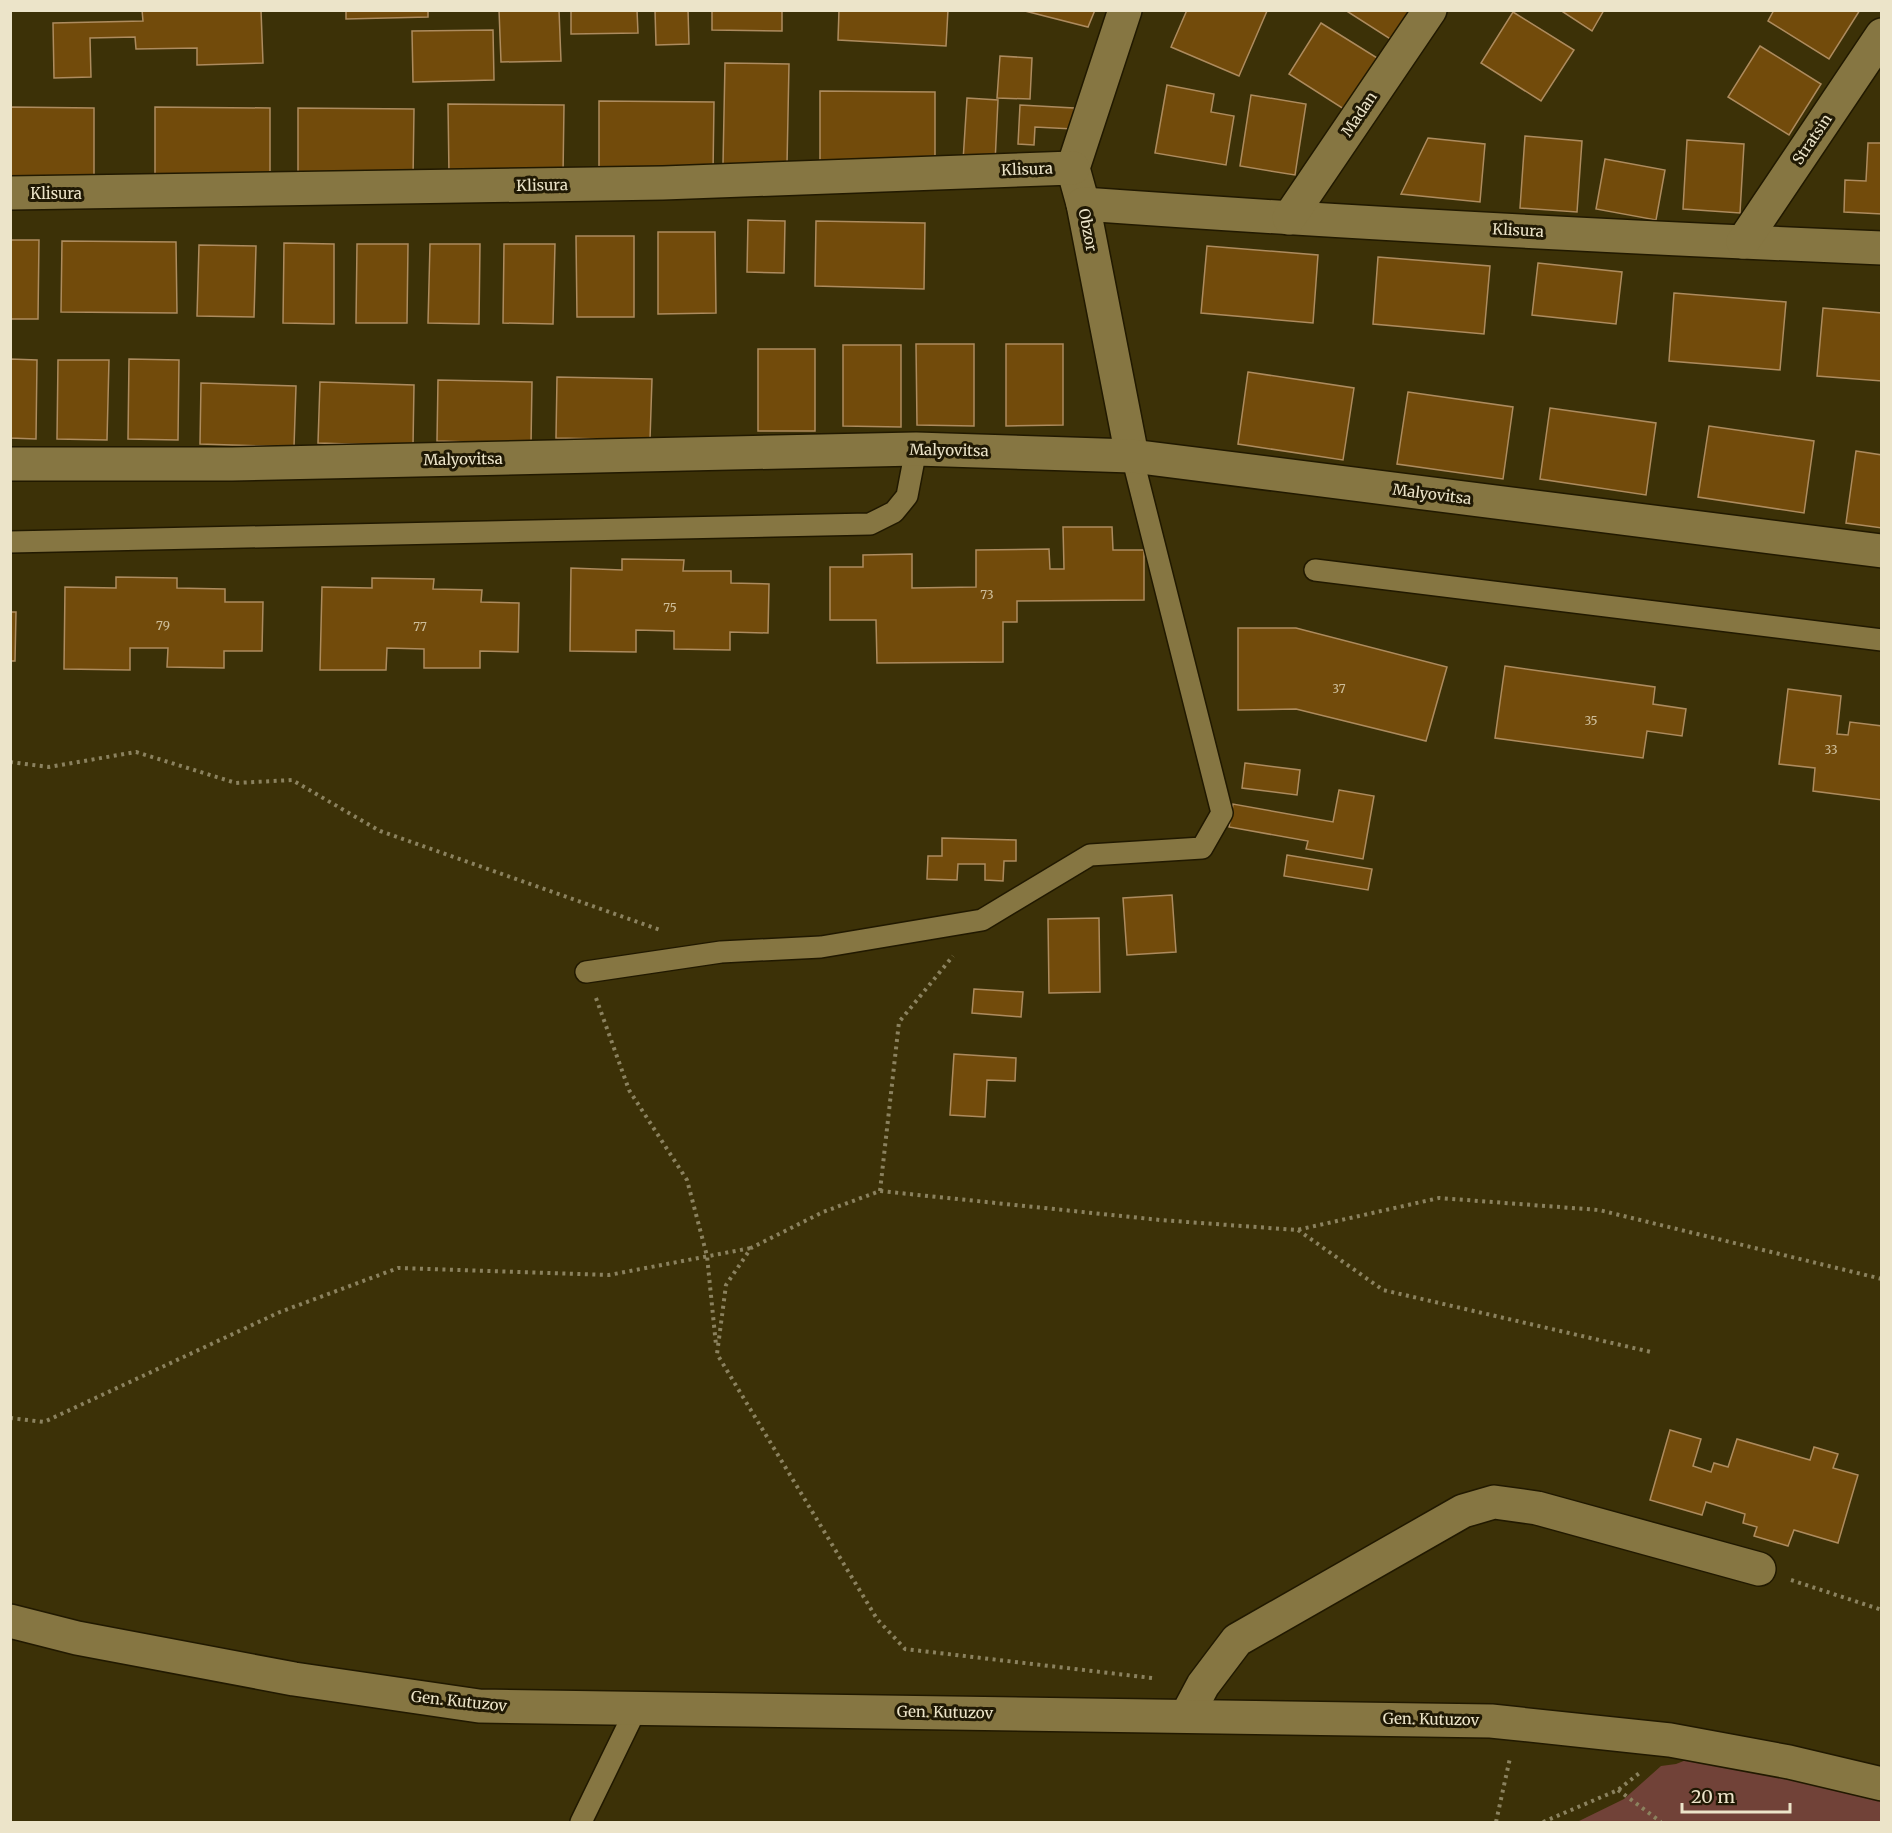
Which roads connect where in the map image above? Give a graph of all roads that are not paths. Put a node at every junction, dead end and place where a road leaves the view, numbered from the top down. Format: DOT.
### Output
graph roads {
  1 [pos="1125,10"];
  2 [pos="1430,10"];
  3 [pos="1881,35"];
  4 [pos="1073,168"];
  5 [pos="10,193"];
  6 [pos="1083,204"];
  7 [pos="1288,218"];
  8 [pos="1743,242"];
  9 [pos="1881,248"];
  10 [pos="916,448"];
  11 [pos="1132,456"];
  12 [pos="10,464"];
  13 [pos="10,542"];
  14 [pos="1881,551"];
  15 [pos="1315,570"];
  16 [pos="1881,640"];
  17 [pos="586,972"];
  18 [pos="1759,1569"];
  19 [pos="10,1621"];
  20 [pos="637,1707"];
  21 [pos="1187,1715"];
  22 [pos="1881,1784"];
  23 [pos="581,1822"];
  1 -- 4 [label="street"];
  2 -- 7 [label="street, Madan"];
  3 -- 8 [label="street, Stratsin"];
  4 -- 5 [label="street, Klisura"];
  4 -- 6 [label="street, Obzor"];
  6 -- 7 [label="street, Klisura"];
  6 -- 11 [label="street, Obzor"];
  7 -- 8 [label="street, Klisura"];
  8 -- 9 [label="street, Klisura"];
  10 -- 11 [label="street, Malyovitsa"];
  10 -- 12 [label="street, Malyovitsa"];
  10 -- 13 [label="lane"];
  11 -- 14 [label="street, Malyovitsa"];
  11 -- 17 [label="lane"];
  15 -- 16 [label="lane"];
  18 -- 21 [label="street"];
  19 -- 20 [label="street, Gen. Kutuzov"];
  20 -- 21 [label="street, Gen. Kutuzov"];
  20 -- 23 [label="lane"];
  21 -- 22 [label="street, Gen. Kutuzov"];
}
